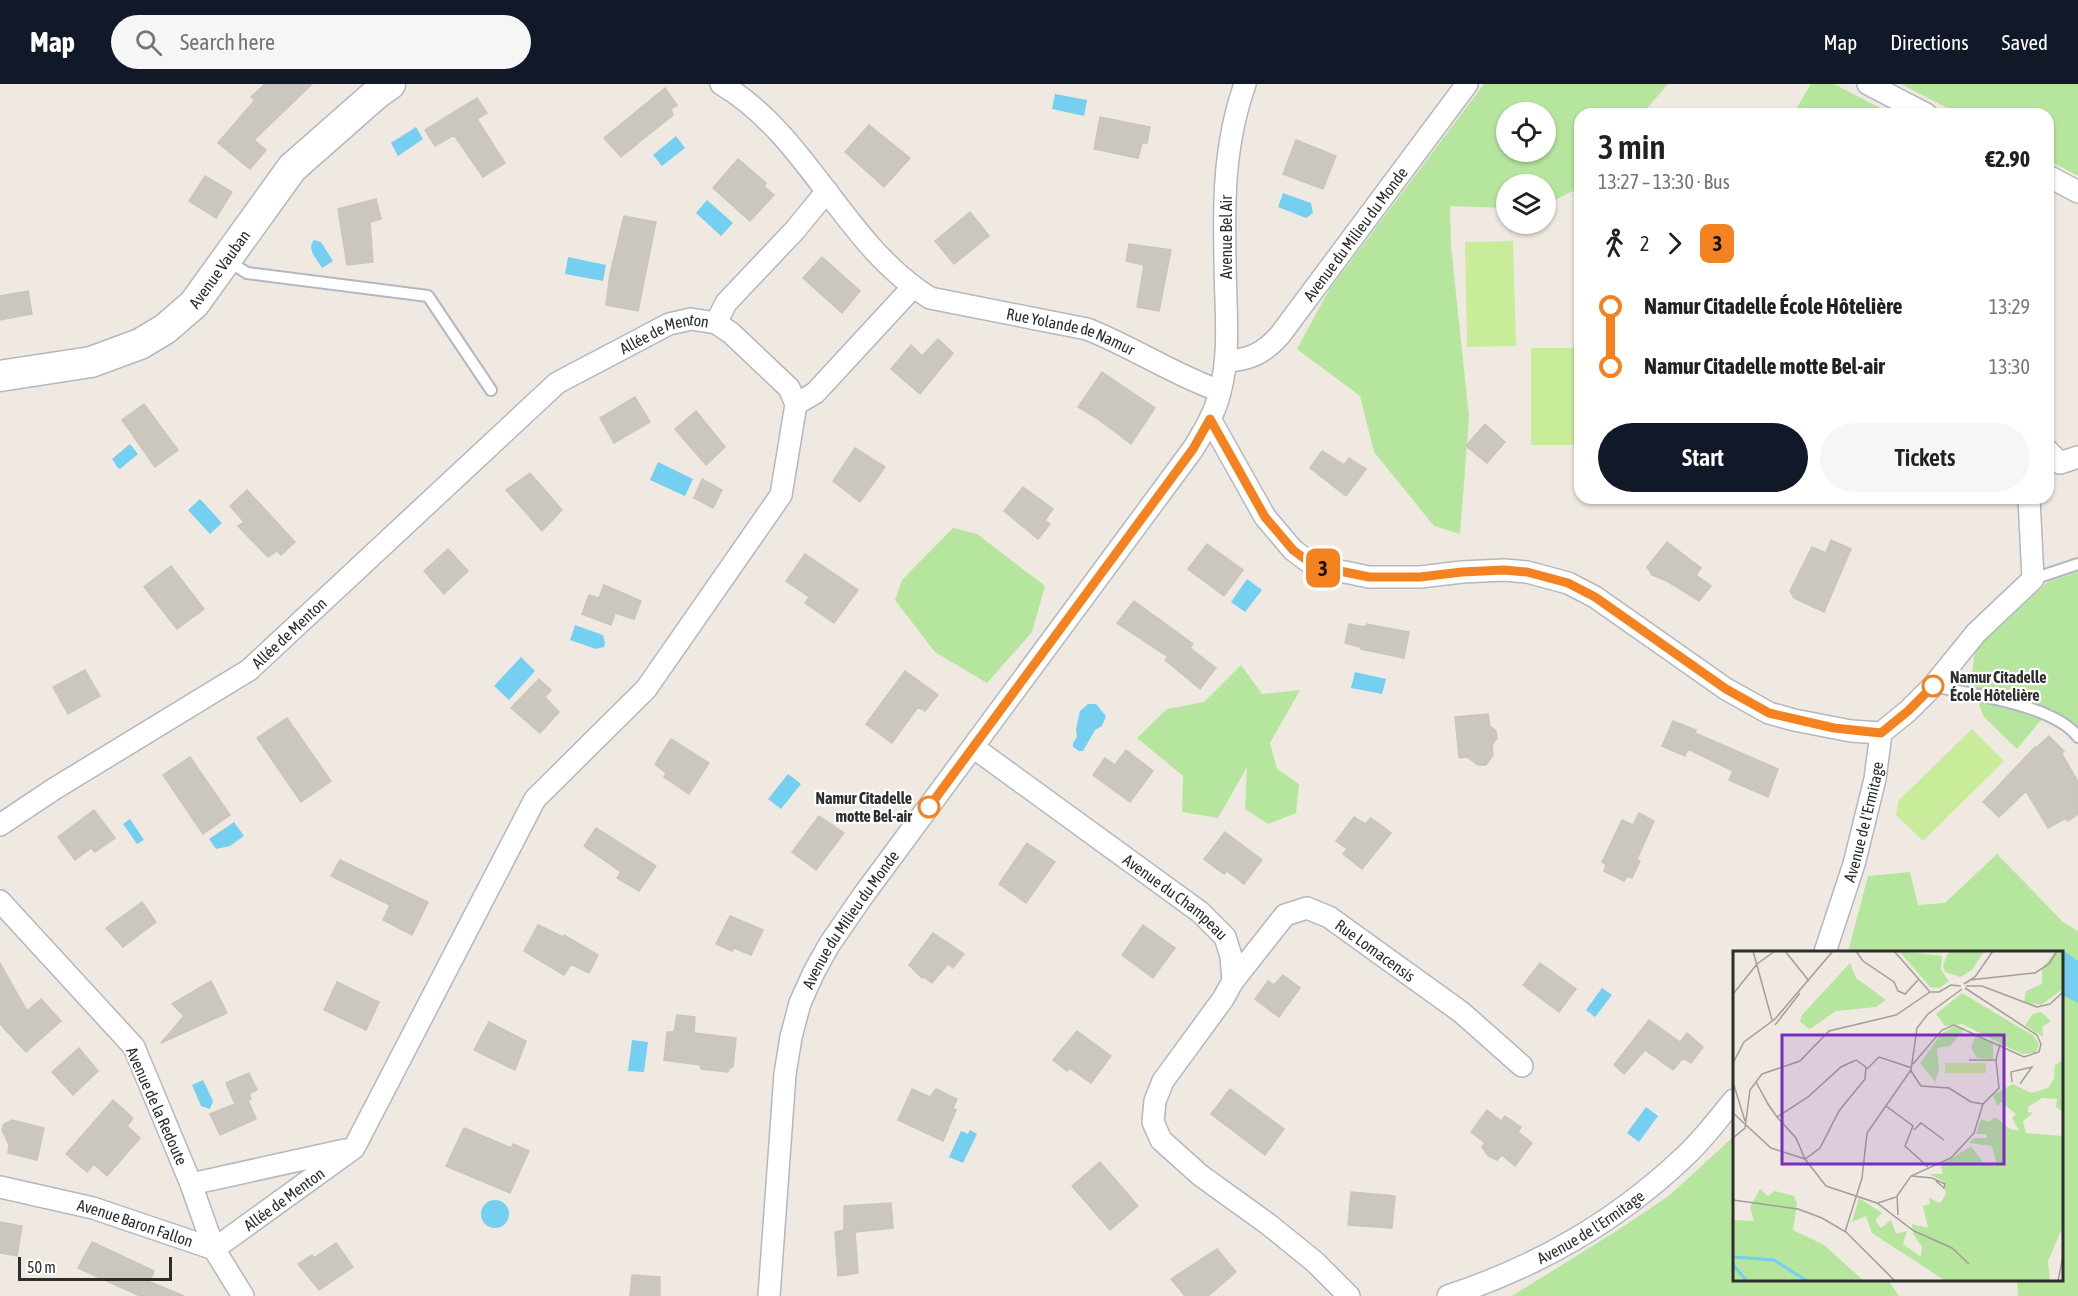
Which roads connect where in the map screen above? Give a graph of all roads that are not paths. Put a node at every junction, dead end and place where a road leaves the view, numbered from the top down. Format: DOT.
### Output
graph roads {
  1 [pos="390,84"];
  2 [pos="721,84"];
  3 [pos="1245,84"];
  4 [pos="1467,84"];
  5 [pos="1868,84"];
  6 [pos="1914,108"];
  7 [pos="2054,179"];
  8 [pos="827,191"];
  9 [pos="2078,192"];
  10 [pos="225,259"];
  11 [pos="913,287"];
  12 [pos="716,323"];
  13 [pos="1226,361"];
  14 [pos="0,376"];
  15 [pos="491,390"];
  16 [pos="1220,391"];
  17 [pos="796,404"];
  18 [pos="1210,419"];
  19 [pos="2054,457"];
  20 [pos="2078,457"];
  21 [pos="2030,504"];
  22 [pos="2078,564"];
  23 [pos="2033,579"];
  24 [pos="1933,686"];
  25 [pos="1881,733"];
  26 [pos="2078,737"];
  27 [pos="973,747"];
  28 [pos="0,825"];
  29 [pos="0,901"];
  30 [pos="1825,951"];
  31 [pos="1233,981"];
  32 [pos="1522,1066"];
  33 [pos="1733,1101"];
  34 [pos="354,1148"];
  35 [pos="191,1184"];
  36 [pos="0,1187"];
  37 [pos="214,1249"];
  38 [pos="243,1296"];
  39 [pos="769,1296"];
  40 [pos="1349,1296"];
  41 [pos="1448,1296"];
  1 -- 10 [label="main road, Avenue Vauban"];
  2 -- 8 [label="street, Rue Yolande de Namur"];
  3 -- 13 [label="street, Avenue Bel Air"];
  4 -- 13 [label="street, Avenue du Milieu du Monde"];
  5 -- 6 [label="street"];
  7 -- 9 [label="street"];
  8 -- 11 [label="street, Rue Yolande de Namur"];
  8 -- 12 [label="street"];
  10 -- 14 [label="main road, Avenue Vauban"];
  10 -- 15 [label="lane"];
  11 -- 16 [label="street, Rue Yolande de Namur"];
  11 -- 17 [label="street"];
  12 -- 17 [label="street, Allée de Menton"];
  12 -- 28 [label="street, Allée de Menton"];
  13 -- 16 [label="street, Avenue Bel Air"];
  16 -- 18 [label="street, Avenue du Milieu du Monde"];
  17 -- 34 [label="street, Allée de Menton"];
  18 -- 25 [label="street"];
  18 -- 27 [label="street, Avenue du Milieu du Monde"];
  19 -- 20 [label="street"];
  21 -- 23 [label="street"];
  22 -- 23 [label="lane"];
  23 -- 24 [label="street"];
  24 -- 25 [label="street"];
  24 -- 26 [label="lane"];
  25 -- 30 [label="street, Avenue de l'Ermitage"];
  27 -- 31 [label="street, Avenue du Champeau"];
  27 -- 39 [label="street, Avenue du Milieu du Monde"];
  29 -- 35 [label="street, Avenue de la Redoute"];
  31 -- 32 [label="street, Rue Lomacensis"];
  31 -- 40 [label="street"];
  33 -- 41 [label="street, Avenue de l'Ermitage"];
  34 -- 35 [label="street, Allée de Menton"];
  34 -- 37 [label="street, Allée de Menton"];
  35 -- 37 [label="street, Avenue de la Redoute"];
  36 -- 37 [label="street, Avenue Baron Fallon"];
  37 -- 38 [label="street, Avenue Baron Fallon"];
}
